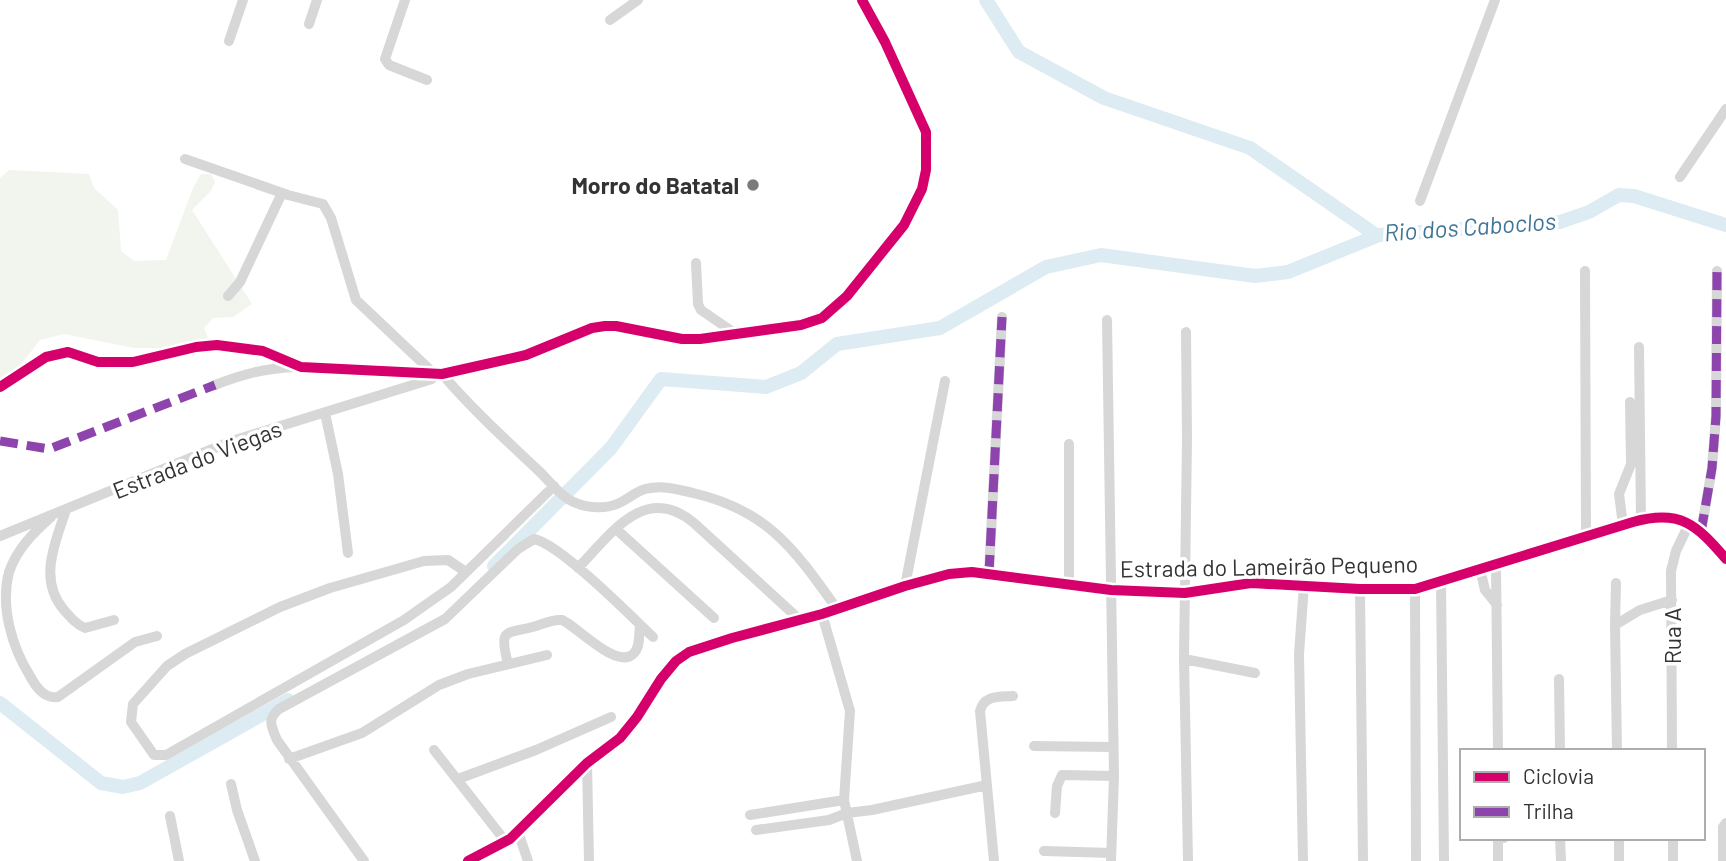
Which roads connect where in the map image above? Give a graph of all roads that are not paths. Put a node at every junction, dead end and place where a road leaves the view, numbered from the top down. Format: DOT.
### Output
graph roads {
  1 [pos="243,0"];
  2 [pos="317,0"];
  3 [pos="405,0"];
  4 [pos="638,0"];
  5 [pos="862,0"];
  6 [pos="1495,0"];
  7 [pos="610,20"];
  8 [pos="309,24"];
  9 [pos="229,41"];
  10 [pos="427,80"];
  11 [pos="1726,109"];
  12 [pos="185,159"];
  13 [pos="1680,177"];
  14 [pos="282,193"];
  15 [pos="1420,201"];
  16 [pos="696,263"];
  17 [pos="1585,271"];
  18 [pos="1717,271"];
  19 [pos="228,296"];
  20 [pos="1002,317"];
  21 [pos="1107,320"];
  22 [pos="1186,332"];
  23 [pos="736,334"];
  24 [pos="1639,347"];
  25 [pos="301,366"];
  26 [pos="438,374"];
  27 [pos="945,381"];
  28 [pos="215,385"];
  29 [pos="0,387"];
  30 [pos="1630,402"];
  31 [pos="326,413"];
  32 [pos="1069,444"];
  33 [pos="555,487"];
  34 [pos="66,510"];
  35 [pos="54,514"];
  36 [pos="1641,520"];
  37 [pos="1689,524"];
  38 [pos="1623,525"];
  39 [pos="616,529"];
  40 [pos="1700,532"];
  41 [pos="0,536"];
  42 [pos="1586,537"];
  43 [pos="348,553"];
  44 [pos="1726,559"];
  45 [pos="1496,564"];
  46 [pos="578,568"];
  47 [pos="1480,569"];
  48 [pos="466,572"];
  49 [pos="989,573"];
  50 [pos="1441,582"];
  51 [pos="1615,583"];
  52 [pos="1069,584"];
  53 [pos="1304,584"];
  54 [pos="905,586"];
  55 [pos="451,587"];
  56 [pos="1360,589"];
  57 [pos="1415,589"];
  58 [pos="1111,590"];
  59 [pos="1185,593"];
  60 [pos="1672,600"];
  61 [pos="462,603"];
  62 [pos="1497,606"];
  63 [pos="837,609"];
  64 [pos="822,614"];
  65 [pos="714,618"];
  66 [pos="114,620"];
  67 [pos="800,620"];
  68 [pos="640,625"];
  69 [pos="1615,625"];
  70 [pos="157,636"];
  71 [pos="653,637"];
  72 [pos="547,655"];
  73 [pos="1184,659"];
  74 [pos="508,664"];
  75 [pos="1255,673"];
  76 [pos="1559,679"];
  77 [pos="1013,696"];
  78 [pos="611,717"];
  79 [pos="1034,746"];
  80 [pos="1113,747"];
  81 [pos="1498,749"];
  82 [pos="1560,749"];
  83 [pos="1617,749"];
  84 [pos="1672,749"];
  85 [pos="434,750"];
  86 [pos="289,760"];
  87 [pos="587,763"];
  88 [pos="1114,776"];
  89 [pos="457,779"];
  90 [pos="232,784"];
  91 [pos="987,785"];
  92 [pos="844,800"];
  93 [pos="847,813"];
  94 [pos="1055,813"];
  95 [pos="750,815"];
  96 [pos="170,816"];
  97 [pos="1726,823"];
  98 [pos="755,830"];
  99 [pos="518,832"];
  100 [pos="1498,840"];
  101 [pos="1560,840"];
  102 [pos="1619,840"];
  103 [pos="1673,840"];
  104 [pos="506,842"];
  105 [pos="1044,852"];
  106 [pos="1111,857"];
  107 [pos="179,861"];
  108 [pos="255,861"];
  109 [pos="364,861"];
  110 [pos="468,861"];
  111 [pos="528,861"];
  112 [pos="589,861"];
  113 [pos="857,861"];
  114 [pos="994,861"];
  115 [pos="1188,861"];
  116 [pos="1303,861"];
  117 [pos="1363,861"];
  118 [pos="1416,861"];
  119 [pos="1444,861"];
  120 [pos="1498,861"];
  121 [pos="1561,861"];
  122 [pos="1619,861"];
  123 [pos="1673,861"];
  124 [pos="1723,861"];
  1 -- 9 [label="street"];
  2 -- 8 [label="street"];
  3 -- 10 [label="street"];
  4 -- 7 [label="street"];
  5 -- 23 [label="street, Estrada do Viegas"];
  6 -- 15 [label="street"];
  11 -- 13 [label="street"];
  12 -- 14 [label="street"];
  14 -- 19 [label="street"];
  14 -- 26 [label="street"];
  16 -- 23 [label="street"];
  17 -- 42 [label="street"];
  18 -- 40 [label="street"];
  20 -- 49 [label="street"];
  21 -- 58 [label="street"];
  22 -- 59 [label="street"];
  23 -- 26 [label="street, Estrada do Viegas"];
  24 -- 36 [label="street"];
  25 -- 26 [label="street, Estrada do Viegas"];
  25 -- 28 [label="street"];
  25 -- 29 [label="street, Estrada do Viegas"];
  26 -- 31 [label="street, Estrada do Viegas"];
  26 -- 33 [label="street"];
  27 -- 54 [label="street"];
  30 -- 38 [label="street"];
  31 -- 34 [label="street, Estrada do Viegas"];
  31 -- 43 [label="street"];
  32 -- 52 [label="street"];
  33 -- 48 [label="street"];
  33 -- 63 [label="street"];
  34 -- 35 [label="street, Estrada do Viegas"];
  34 -- 66 [label="street"];
  35 -- 41 [label="street, Estrada do Viegas"];
  35 -- 70 [label="street"];
  36 -- 37 [label="street, Estrada do Lameirão Pequeno"];
  36 -- 38 [label="street, Estrada do Lameirão Pequeno"];
  37 -- 40 [label="street, Estrada do Lameirão Pequeno"];
  37 -- 60 [label="street, Rua A"];
  38 -- 42 [label="street, Estrada do Lameirão Pequeno"];
  39 -- 46 [label="street"];
  39 -- 65 [label="street"];
  39 -- 67 [label="street"];
  40 -- 44 [label="street, Estrada do Lameirão Pequeno"];
  42 -- 45 [label="street, Estrada do Lameirão Pequeno"];
  45 -- 47 [label="street, Estrada do Lameirão Pequeno"];
  45 -- 62 [label="street"];
  46 -- 61 [label="street"];
  46 -- 68 [label="street"];
  47 -- 50 [label="street, Estrada do Lameirão Pequeno"];
  47 -- 62 [label="street"];
  48 -- 55 [label="street"];
  48 -- 55 [label="street"];
  49 -- 52 [label="street, Estrada do Lameirão Pequeno"];
  49 -- 54 [label="street, Estrada do Lameirão Pequeno"];
  50 -- 57 [label="street, Estrada do Lameirão Pequeno"];
  50 -- 119 [label="street"];
  51 -- 69 [label="street"];
  52 -- 58 [label="street, Estrada do Lameirão Pequeno"];
  53 -- 56 [label="street, Estrada do Lameirão Pequeno"];
  53 -- 59 [label="street, Estrada do Lameirão Pequeno"];
  53 -- 116 [label="street"];
  54 -- 63 [label="street, Estrada do Lameirão Pequeno"];
  55 -- 61 [label="street"];
  56 -- 57 [label="street, Estrada do Lameirão Pequeno"];
  56 -- 117 [label="street"];
  57 -- 118 [label="street"];
  58 -- 59 [label="street, Estrada do Lameirão Pequeno"];
  58 -- 80 [label="street"];
  59 -- 73 [label="street"];
  60 -- 69 [label="street"];
  60 -- 84 [label="street, Rua A"];
  61 -- 86 [label="street"];
  62 -- 81 [label="street"];
  63 -- 64 [label="street, Estrada do Lameirão Pequeno"];
  64 -- 67 [label="street, Estrada do Lameirão Pequeno"];
  64 -- 92 [label="street"];
  67 -- 87 [label="street, Estrada do Lameirão Pequeno"];
  68 -- 71 [label="street"];
  68 -- 74 [label="street"];
  69 -- 83 [label="street"];
  72 -- 74 [label="street"];
  73 -- 75 [label="street"];
  73 -- 115 [label="street"];
  74 -- 86 [label="street"];
  76 -- 82 [label="street"];
  77 -- 91 [label="street"];
  78 -- 89 [label="street"];
  79 -- 80 [label="street"];
  80 -- 88 [label="street"];
  85 -- 89 [label="street"];
  86 -- 109 [label="street"];
  87 -- 99 [label="street, Estrada do Lameirão Pequeno"];
  87 -- 112 [label="street"];
  88 -- 94 [label="street"];
  88 -- 106 [label="street"];
  89 -- 104 [label="street"];
  90 -- 108 [label="street"];
  91 -- 93 [label="street"];
  91 -- 114 [label="street"];
  92 -- 93 [label="street"];
  92 -- 95 [label="street"];
  93 -- 98 [label="street"];
  93 -- 113 [label="street"];
  96 -- 107 [label="street"];
  97 -- 124 [label="street"];
  99 -- 104 [label="street, Estrada do Lameirão Pequeno"];
  99 -- 111 [label="street"];
  100 -- 120 [label="street"];
  101 -- 121 [label="street"];
  102 -- 122 [label="street"];
  103 -- 123 [label="street"];
  104 -- 110 [label="street, Estrada do Lameirão Pequeno"];
  105 -- 106 [label="street"];
}
